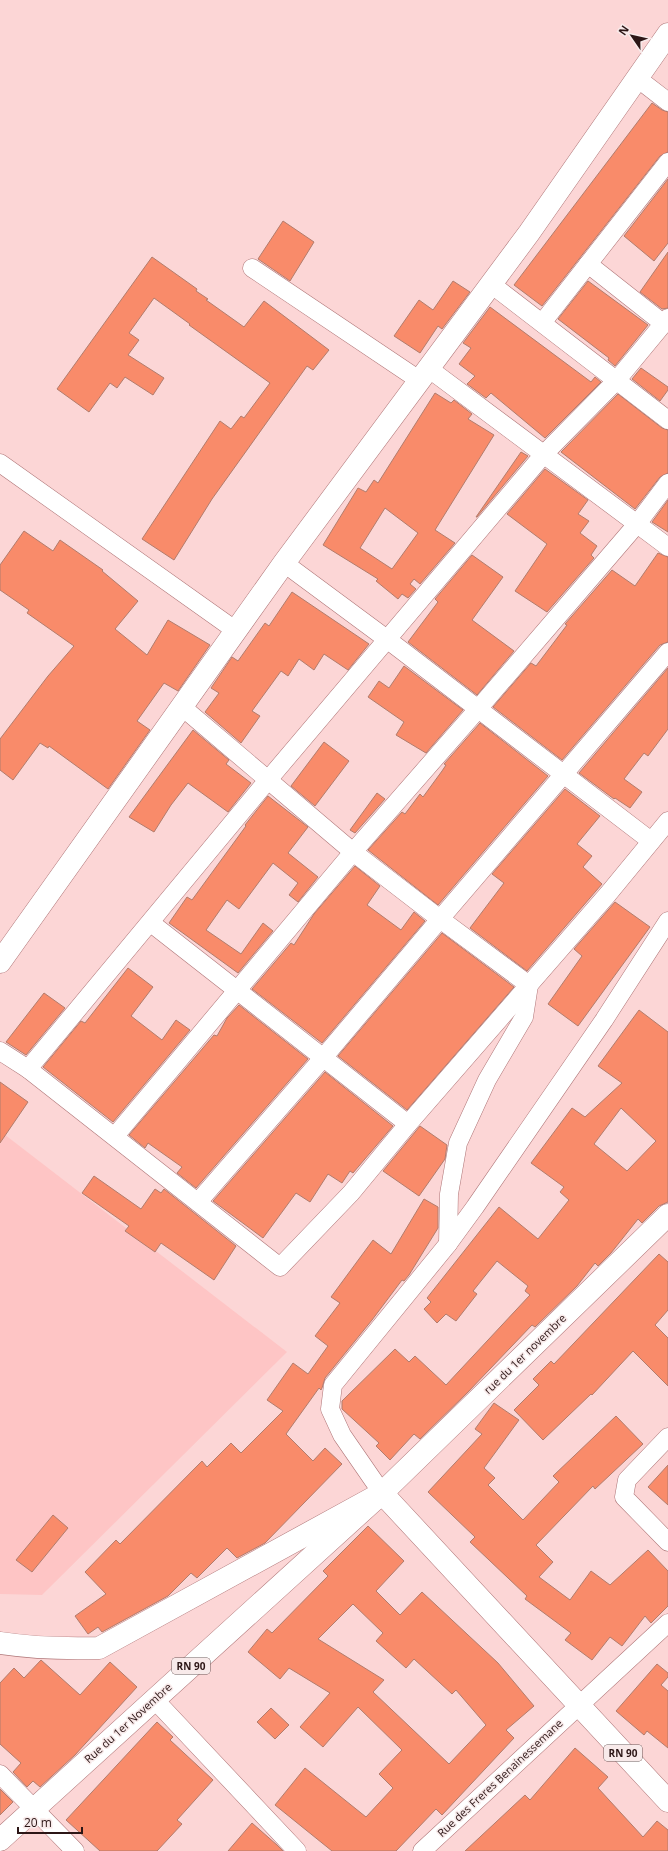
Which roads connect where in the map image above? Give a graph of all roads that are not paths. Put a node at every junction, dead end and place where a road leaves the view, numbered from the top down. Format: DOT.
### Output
graph roads {
  1 [pos="668,34"];
  2 [pos="637,78"];
  3 [pos="668,102"];
  4 [pos="668,162"];
  5 [pos="588,264"];
  6 [pos="252,268"];
  7 [pos="491,284"];
  8 [pos="666,321"];
  9 [pos="542,323"];
  10 [pos="424,374"];
  11 [pos="616,381"];
  12 [pos="668,420"];
  13 [pos="544,454"];
  14 [pos="0,463"];
  15 [pos="668,483"];
  16 [pos="637,524"];
  17 [pos="668,547"];
  18 [pos="284,563"];
  19 [pos="235,630"];
  20 [pos="388,640"];
  21 [pos="668,652"];
  22 [pos="181,706"];
  23 [pos="478,709"];
  24 [pos="564,775"];
  25 [pos="268,780"];
  26 [pos="668,821"];
  27 [pos="651,842"];
  28 [pos="353,852"];
  29 [pos="440,919"];
  30 [pos="668,921"];
  31 [pos="151,923"];
  32 [pos="0,962"];
  33 [pos="529,985"];
  34 [pos="236,989"];
  35 [pos="0,1051"];
  36 [pos="323,1058"];
  37 [pos="28,1069"];
  38 [pos="408,1124"];
  39 [pos="115,1136"];
  40 [pos="198,1202"];
  41 [pos="668,1215"];
  42 [pos="448,1244"];
  43 [pos="668,1437"];
  44 [pos="382,1493"];
  45 [pos="668,1542"];
  46 [pos="668,1623"];
  47 [pos="2,1646"];
  48 [pos="154,1699"];
  49 [pos="578,1706"];
  50 [pos="0,1774"];
  51 [pos="668,1801"];
  52 [pos="34,1808"];
  53 [pos="0,1840"];
  54 [pos="75,1851"];
  55 [pos="297,1851"];
  56 [pos="422,1851"];
  1 -- 2 [label="main road"];
  2 -- 3 [label="street"];
  2 -- 7 [label="main road"];
  4 -- 5 [label="street"];
  5 -- 8 [label="street"];
  5 -- 9 [label="street"];
  6 -- 10 [label="street"];
  7 -- 9 [label="street"];
  7 -- 10 [label="main road"];
  8 -- 11 [label="street"];
  9 -- 11 [label="street"];
  10 -- 13 [label="street"];
  10 -- 18 [label="main road"];
  11 -- 12 [label="street"];
  11 -- 13 [label="street"];
  13 -- 16 [label="street"];
  13 -- 20 [label="street"];
  14 -- 19 [label="street"];
  15 -- 16 [label="street"];
  16 -- 17 [label="street"];
  16 -- 23 [label="street"];
  18 -- 19 [label="main road"];
  18 -- 20 [label="street"];
  19 -- 22 [label="main road"];
  20 -- 23 [label="street"];
  20 -- 25 [label="street"];
  21 -- 24 [label="street"];
  22 -- 25 [label="street"];
  22 -- 32 [label="main road"];
  23 -- 24 [label="street"];
  23 -- 28 [label="street"];
  24 -- 27 [label="street"];
  24 -- 29 [label="street"];
  25 -- 28 [label="street"];
  25 -- 31 [label="street"];
  26 -- 27 [label="street"];
  27 -- 33 [label="street"];
  28 -- 29 [label="street"];
  28 -- 34 [label="street"];
  29 -- 33 [label="street"];
  29 -- 36 [label="street"];
  30 -- 42 [label="street"];
  31 -- 34 [label="street"];
  31 -- 37 [label="street"];
  33 -- 38 [label="street"];
  33 -- 42 [label="street"];
  34 -- 36 [label="street"];
  34 -- 39 [label="street"];
  35 -- 37 [label="street"];
  36 -- 38 [label="street"];
  36 -- 40 [label="street"];
  37 -- 39 [label="street"];
  38 -- 40 [label="street"];
  39 -- 40 [label="street"];
  41 -- 44 [label="main road, rue du 1er novembre"];
  42 -- 44 [label="street"];
  43 -- 45 [label="street"];
  44 -- 47 [label="main road"];
  44 -- 48 [label="main road, Rue du 1er Novembre / RN 90"];
  44 -- 49 [label="main road, RN 90"];
  46 -- 49 [label="street, Rue des Freres Benainessemane"];
  48 -- 52 [label="main road, Rue du 1er Novembre / RN 90"];
  48 -- 55 [label="street"];
  49 -- 51 [label="main road, RN 90"];
  49 -- 56 [label="street, Rue des Freres Benainessemane"];
  50 -- 52 [label="street"];
  52 -- 53 [label="main road, Rue du 1er Novembre / RN 90"];
  52 -- 54 [label="street"];
}
